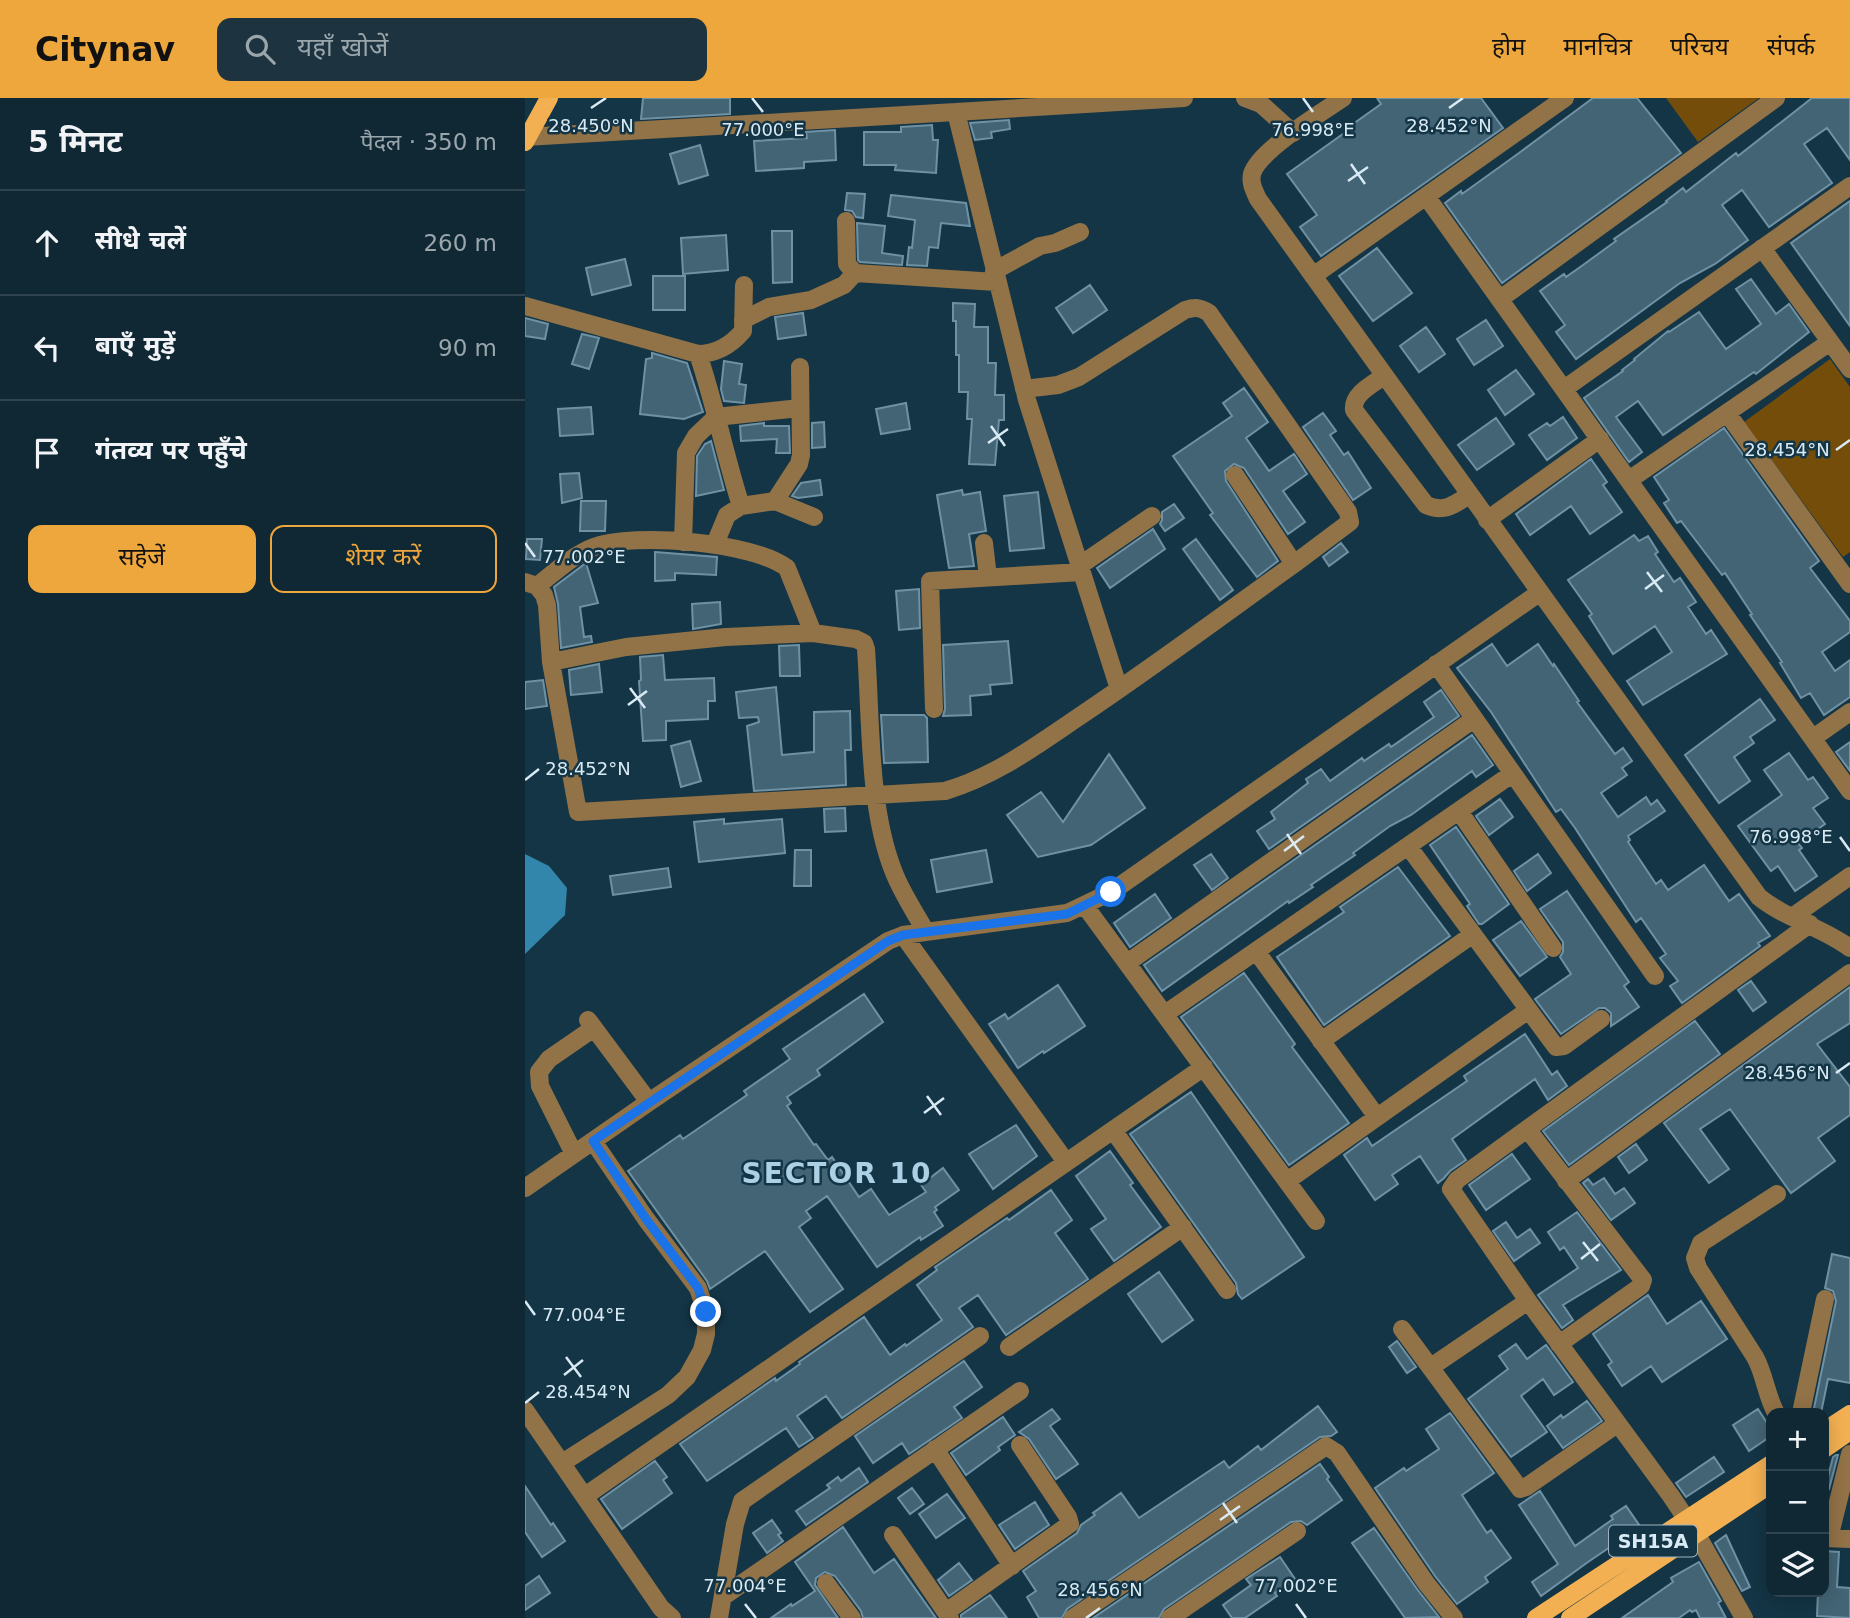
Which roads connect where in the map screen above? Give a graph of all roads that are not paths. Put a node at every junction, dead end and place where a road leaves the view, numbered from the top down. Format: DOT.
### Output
graph roads {
  1 [pos="549,98"];
  2 [pos="1184,98"];
  3 [pos="1245,98"];
  4 [pos="1343,98"];
  5 [pos="1565,98"];
  6 [pos="1776,98"];
  7 [pos="1016,103"];
  8 [pos="956,112"];
  9 [pos="1293,133"];
  10 [pos="526,139"];
  11 [pos="1850,186"];
  12 [pos="1426,196"];
  13 [pos="846,221"];
  14 [pos="1080,232"];
  15 [pos="1762,248"];
  16 [pos="855,274"];
  17 [pos="995,276"];
  18 [pos="1313,276"];
  19 [pos="744,285"];
  20 [pos="1500,299"];
  21 [pos="525,306"];
  22 [pos="743,320"];
  23 [pos="1831,342"];
  24 [pos="698,354"];
  25 [pos="800,367"];
  26 [pos="1850,369"];
  27 [pos="1384,376"];
  28 [pos="1024,389"];
  29 [pos="1564,389"];
  30 [pos="800,408"];
  31 [pos="1727,413"];
  32 [pos="716,417"];
  33 [pos="1600,439"];
  34 [pos="1235,475"];
  35 [pos="1629,480"];
  36 [pos="1469,495"];
  37 [pos="775,501"];
  38 [pos="741,506"];
  39 [pos="1152,516"];
  40 [pos="814,517"];
  41 [pos="1487,520"];
  42 [pos="683,542"];
  43 [pos="984,543"];
  44 [pos="715,544"];
  45 [pos="1294,564"];
  46 [pos="1080,569"];
  47 [pos="1846,572"];
  48 [pos="988,578"];
  49 [pos="531,584"];
  50 [pos="1539,593"];
  51 [pos="813,633"];
  52 [pos="551,662"];
  53 [pos="1436,664"];
  54 [pos="1119,689"];
  55 [pos="935,709"];
  56 [pos="1850,712"];
  57 [pos="1474,719"];
  58 [pos="1813,738"];
  59 [pos="1512,774"];
  60 [pos="1850,791"];
  61 [pos="876,794"];
  62 [pos="1459,811"];
  63 [pos="1408,846"];
  64 [pos="1850,876"];
  65 [pos="1085,906"];
  66 [pos="1792,917"];
  67 [pos="1810,924"];
  68 [pos="926,932"];
  69 [pos="1472,934"];
  70 [pos="903,935"];
  71 [pos="1553,948"];
  72 [pos="1850,948"];
  73 [pos="1256,951"];
  74 [pos="1127,963"];
  75 [pos="1850,974"];
  76 [pos="1655,976"];
  77 [pos="1527,1011"];
  78 [pos="1165,1014"];
  79 [pos="1601,1019"];
  80 [pos="1321,1041"];
  81 [pos="1203,1067"];
  82 [pos="649,1102"];
  83 [pos="1377,1117"];
  84 [pos="1113,1130"];
  85 [pos="1528,1130"];
  86 [pos="593,1141"];
  87 [pos="574,1154"];
  88 [pos="1066,1162"];
  89 [pos="1287,1181"];
  90 [pos="1566,1181"];
  91 [pos="525,1188"];
  92 [pos="1777,1194"];
  93 [pos="1316,1221"];
  94 [pos="1183,1227"];
  95 [pos="1227,1290"];
  96 [pos="1825,1299"];
  97 [pos="1528,1301"];
  98 [pos="1402,1329"];
  99 [pos="980,1336"];
  100 [pos="1559,1344"];
  101 [pos="1009,1347"];
  102 [pos="1431,1367"];
  103 [pos="1020,1391"];
  104 [pos="1773,1408"];
  105 [pos="1802,1408"];
  106 [pos="525,1410"];
  107 [pos="1850,1414"];
  108 [pos="1617,1424"];
  109 [pos="1829,1428"];
  110 [pos="1850,1431"];
  111 [pos="1020,1445"];
  112 [pos="1829,1446"];
  113 [pos="935,1450"];
  114 [pos="1850,1454"];
  115 [pos="562,1463"];
  116 [pos="1766,1468"];
  117 [pos="1766,1487"];
  118 [pos="585,1496"];
  119 [pos="1692,1527"];
  120 [pos="1297,1531"];
  121 [pos="1827,1534"];
  122 [pos="893,1535"];
  123 [pos="1829,1538"];
  124 [pos="1850,1539"];
  125 [pos="1012,1566"];
  126 [pos="827,1583"];
  127 [pos="725,1596"];
  128 [pos="948,1615"];
  129 [pos="1078,1617"];
  130 [pos="672,1618"];
  131 [pos="719,1618"];
  132 [pos="852,1618"];
  133 [pos="1170,1618"];
  134 [pos="1454,1618"];
  135 [pos="1535,1618"];
  136 [pos="1570,1618"];
  137 [pos="1744,1618"];
  1 -- 10 [label="main road"];
  2 -- 7 [label="street"];
  3 -- 9 [label="street"];
  4 -- 9 [label="street"];
  5 -- 12 [label="street"];
  6 -- 20 [label="street"];
  7 -- 8 [label="street"];
  8 -- 10 [label="street"];
  8 -- 17 [label="street"];
  9 -- 18 [label="street"];
  11 -- 15 [label="street"];
  12 -- 18 [label="street"];
  12 -- 20 [label="street"];
  13 -- 16 [label="street"];
  14 -- 17 [label="street"];
  15 -- 23 [label="street"];
  15 -- 29 [label="street"];
  16 -- 17 [label="street"];
  16 -- 22 [label="street"];
  17 -- 28 [label="street"];
  18 -- 27 [label="street"];
  19 -- 22 [label="street"];
  20 -- 29 [label="street"];
  21 -- 24 [label="street"];
  22 -- 24 [label="street"];
  23 -- 26 [label="street"];
  23 -- 31 [label="street"];
  24 -- 32 [label="street"];
  25 -- 30 [label="street"];
  27 -- 36 [label="street"];
  27 -- 36 [label="street"];
  28 -- 45 [label="street"];
  28 -- 46 [label="street"];
  29 -- 33 [label="street"];
  30 -- 32 [label="street"];
  30 -- 37 [label="street"];
  31 -- 35 [label="street"];
  31 -- 47 [label="street"];
  32 -- 38 [label="street"];
  32 -- 42 [label="street"];
  33 -- 35 [label="street"];
  33 -- 41 [label="street"];
  34 -- 45 [label="street"];
  35 -- 58 [label="street"];
  36 -- 41 [label="street"];
  37 -- 38 [label="street"];
  37 -- 40 [label="street"];
  38 -- 44 [label="street"];
  39 -- 46 [label="street"];
  41 -- 50 [label="street"];
  42 -- 44 [label="street"];
  42 -- 49 [label="street"];
  43 -- 48 [label="street"];
  44 -- 51 [label="street"];
  45 -- 54 [label="street"];
  46 -- 48 [label="street"];
  46 -- 54 [label="street"];
  48 -- 55 [label="street"];
  49 -- 52 [label="street"];
  50 -- 53 [label="street"];
  50 -- 66 [label="street"];
  51 -- 52 [label="street"];
  51 -- 61 [label="street"];
  52 -- 61 [label="street"];
  53 -- 57 [label="street"];
  53 -- 65 [label="street"];
  54 -- 61 [label="street"];
  56 -- 58 [label="street"];
  57 -- 59 [label="street"];
  57 -- 74 [label="street"];
  58 -- 60 [label="street"];
  59 -- 62 [label="street"];
  59 -- 76 [label="street"];
  61 -- 68 [label="street"];
  62 -- 63 [label="street"];
  62 -- 71 [label="street"];
  63 -- 69 [label="street"];
  63 -- 73 [label="street"];
  64 -- 66 [label="street"];
  65 -- 68 [label="street"];
  65 -- 74 [label="street"];
  66 -- 67 [label="street"];
  67 -- 72 [label="street"];
  67 -- 85 [label="street"];
  68 -- 70 [label="street"];
  69 -- 77 [label="street"];
  69 -- 80 [label="street"];
  70 -- 82 [label="street"];
  70 -- 88 [label="street"];
  73 -- 78 [label="street"];
  73 -- 80 [label="street"];
  74 -- 78 [label="street"];
  75 -- 90 [label="street"];
  77 -- 79 [label="street"];
  77 -- 83 [label="street"];
  78 -- 81 [label="street"];
  80 -- 83 [label="street"];
  81 -- 84 [label="street"];
  81 -- 89 [label="street"];
  82 -- 86 [label="street"];
  82 -- 87 [label="street"];
  83 -- 89 [label="street"];
  84 -- 88 [label="street"];
  84 -- 94 [label="street"];
  85 -- 90 [label="street"];
  85 -- 97 [label="street"];
  86 -- 87 [label="street"];
  86 -- 115 [label="street"];
  87 -- 91 [label="street"];
  88 -- 118 [label="street"];
  89 -- 93 [label="street"];
  90 -- 100 [label="street"];
  92 -- 104 [label="street"];
  94 -- 95 [label="street"];
  94 -- 101 [label="street"];
  96 -- 105 [label="street"];
  97 -- 100 [label="street"];
  97 -- 102 [label="street"];
  98 -- 102 [label="street"];
  99 -- 127 [label="street"];
  100 -- 108 [label="street"];
  102 -- 108 [label="street"];
  103 -- 113 [label="street"];
  106 -- 115 [label="street"];
  107 -- 109 [label="main road"];
  108 -- 119 [label="street"];
  110 -- 112 [label="main road"];
  111 -- 125 [label="street"];
  113 -- 125 [label="street"];
  113 -- 127 [label="street"];
  114 -- 121 [label="street"];
  115 -- 118 [label="street"];
  116 -- 119 [label="main road, SH15A"];
  117 -- 119 [label="main road, SH15A"];
  118 -- 130 [label="street"];
  119 -- 135 [label="main road, SH15A"];
  119 -- 136 [label="main road, SH15A"];
  119 -- 137 [label="street"];
  120 -- 133 [label="street"];
  122 -- 128 [label="street"];
  123 -- 124 [label="street"];
  125 -- 128 [label="street"];
  126 -- 132 [label="street"];
  127 -- 131 [label="street"];
  129 -- 134 [label="street"];
}
